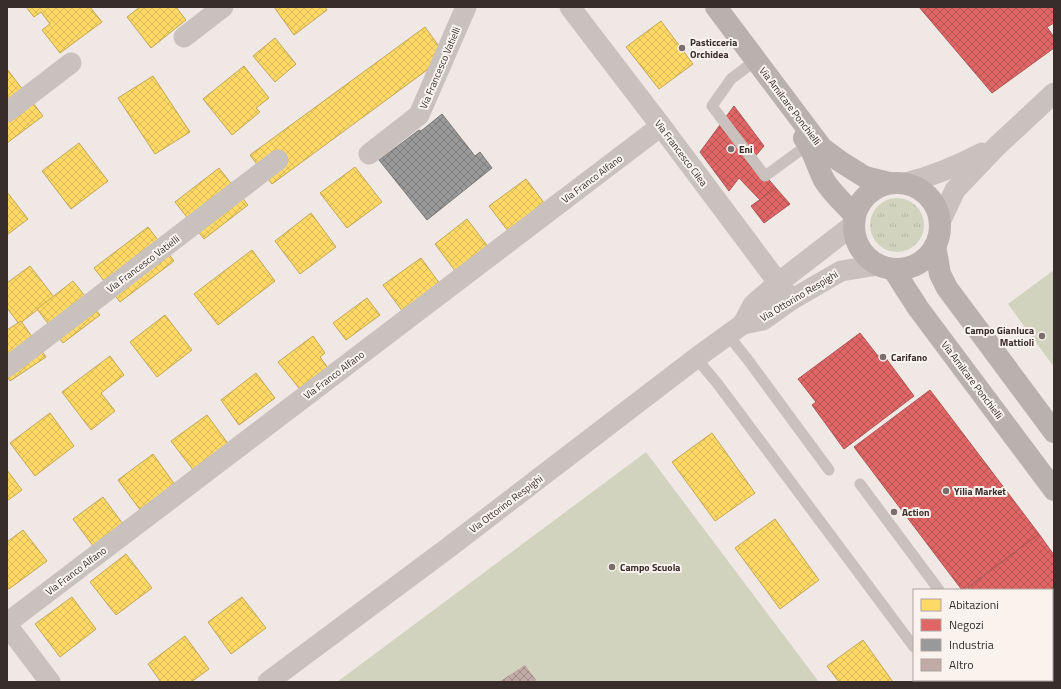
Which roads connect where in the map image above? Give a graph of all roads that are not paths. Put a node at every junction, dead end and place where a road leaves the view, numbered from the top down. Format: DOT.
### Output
graph roads {
  1 [pos="223,7"];
  2 [pos="466,7"];
  3 [pos="570,7"];
  4 [pos="716,7"];
  5 [pos="184,37"];
  6 [pos="756,60"];
  7 [pos="71,63"];
  8 [pos="1054,93"];
  9 [pos="7,112"];
  10 [pos="662,126"];
  11 [pos="809,144"];
  12 [pos="997,146"];
  13 [pos="369,154"];
  14 [pos="278,160"];
  15 [pos="898,183"];
  16 [pos="854,220"];
  17 [pos="940,222"];
  18 [pos="935,246"];
  19 [pos="886,267"];
  20 [pos="778,283"];
  21 [pos="791,300"];
  22 [pos="736,329"];
  23 [pos="696,358"];
  24 [pos="7,367"];
  25 [pos="1054,432"];
  26 [pos="829,470"];
  27 [pos="860,484"];
  28 [pos="1054,490"];
  29 [pos="938,589"];
  30 [pos="7,624"];
  31 [pos="913,646"];
  32 [pos="50,682"];
  33 [pos="268,682"];
  1 -- 5 [label="street"];
  2 -- 13 [label="street, Via Francesco Vatielli"];
  3 -- 10 [label="street, Via Francesco Cilea"];
  4 -- 6 [label="main road, Via Amilcare Ponchielli"];
  6 -- 11 [label="main road, Via Amilcare Ponchielli"];
  6 -- 11 [label="lane"];
  6 -- 15 [label="main road, Via Amilcare Ponchielli"];
  7 -- 9 [label="street"];
  8 -- 12 [label="street"];
  10 -- 20 [label="street, Via Francesco Cilea"];
  10 -- 30 [label="street, Via Franco Alfano"];
  11 -- 16 [label="main road, Via Amilcare Ponchielli"];
  12 -- 15 [label="street"];
  12 -- 17 [label="street"];
  14 -- 24 [label="street, Via Francesco Vatielli"];
  15 -- 16 [label="main road"];
  15 -- 17 [label="main road, Via Amilcare Ponchielli"];
  16 -- 19 [label="main road, Via Amilcare Ponchielli"];
  16 -- 20 [label="street, Via Ottorino Respighi"];
  17 -- 18 [label="main road, Via Amilcare Ponchielli"];
  18 -- 19 [label="main road, Via Amilcare Ponchielli"];
  18 -- 25 [label="main road, Via Amilcare Ponchielli"];
  19 -- 21 [label="street, Via Ottorino Respighi"];
  19 -- 28 [label="main road, Via Amilcare Ponchielli"];
  20 -- 21 [label="street, Via Francesco Cilea"];
  20 -- 22 [label="street, Via Ottorino Respighi"];
  21 -- 22 [label="street, Via Ottorino Respighi"];
  22 -- 23 [label="street, Via Ottorino Respighi"];
  22 -- 26 [label="lane"];
  23 -- 31 [label="lane"];
  23 -- 33 [label="street, Via Ottorino Respighi"];
  27 -- 29 [label="lane"];
  30 -- 32 [label="street"];
}
